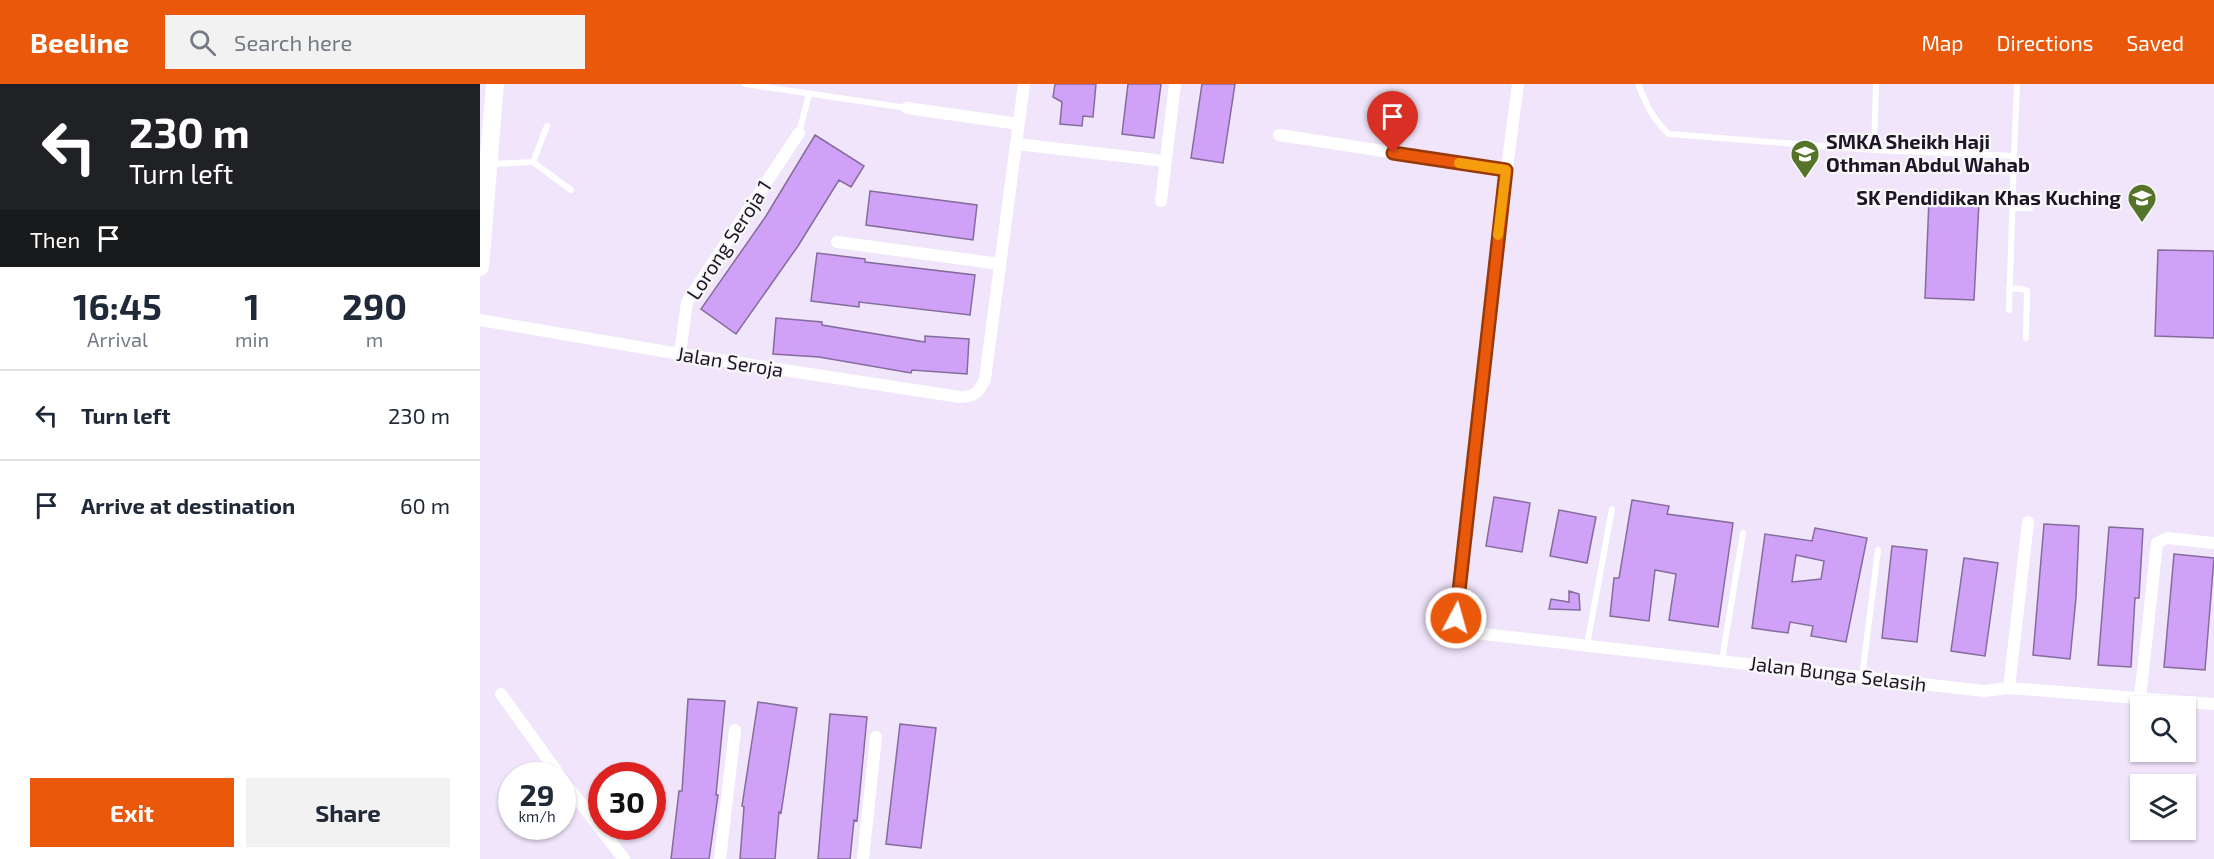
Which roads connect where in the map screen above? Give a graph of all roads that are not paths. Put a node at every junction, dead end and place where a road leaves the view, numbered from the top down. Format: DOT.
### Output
graph roads {
  1 [pos="495,84"];
  2 [pos="745,84"];
  3 [pos="1024,84"];
  4 [pos="1175,84"];
  5 [pos="1518,84"];
  6 [pos="1638,84"];
  7 [pos="1876,84"];
  8 [pos="2017,84"];
  9 [pos="809,94"];
  10 [pos="907,108"];
  11 [pos="1019,124"];
  12 [pos="548,126"];
  13 [pos="800,133"];
  14 [pos="1279,135"];
  15 [pos="1016,144"];
  16 [pos="1874,150"];
  17 [pos="2014,156"];
  18 [pos="1165,161"];
  19 [pos="533,162"];
  20 [pos="488,164"];
  21 [pos="1506,170"];
  22 [pos="571,190"];
  23 [pos="1161,201"];
  24 [pos="2013,208"];
  25 [pos="2030,208"];
  26 [pos="837,242"];
  27 [pos="1000,264"];
  28 [pos="480,267"];
  29 [pos="2009,288"];
  30 [pos="2009,310"];
  31 [pos="480,320"];
  32 [pos="2026,338"];
  33 [pos="680,354"];
  34 [pos="1612,509"];
  35 [pos="2028,522"];
  36 [pos="1743,533"];
  37 [pos="2214,543"];
  38 [pos="1878,550"];
  39 [pos="1587,645"];
  40 [pos="1722,660"];
  41 [pos="1862,676"];
  42 [pos="2009,688"];
  43 [pos="501,694"];
  44 [pos="2140,696"];
  45 [pos="2130,697"];
  46 [pos="2196,703"];
  47 [pos="2214,704"];
  48 [pos="735,730"];
  49 [pos="876,736"];
  50 [pos="550,762"];
  51 [pos="576,797"];
  52 [pos="624,859"];
  53 [pos="720,859"];
  54 [pos="863,859"];
  1 -- 20 [label="main road"];
  2 -- 9 [label="lane"];
  3 -- 11 [label="street"];
  4 -- 18 [label="street"];
  5 -- 21 [label="street"];
  6 -- 16 [label="lane"];
  7 -- 16 [label="lane"];
  8 -- 17 [label="lane"];
  9 -- 10 [label="lane"];
  9 -- 13 [label="lane"];
  10 -- 11 [label="street"];
  11 -- 15 [label="street"];
  12 -- 19 [label="lane"];
  13 -- 33 [label="street, Lorong Seroja 1"];
  14 -- 21 [label="street"];
  15 -- 18 [label="street"];
  15 -- 27 [label="street"];
  16 -- 17 [label="lane"];
  17 -- 24 [label="lane"];
  18 -- 23 [label="street"];
  19 -- 20 [label="lane"];
  19 -- 22 [label="lane"];
  20 -- 28 [label="main road"];
  21 -- 39 [label="street, Jalan Bunga Selasih"];
  24 -- 25 [label="lane"];
  24 -- 29 [label="lane"];
  26 -- 27 [label="street"];
  27 -- 33 [label="street, Jalan Seroja"];
  29 -- 30 [label="lane"];
  29 -- 32 [label="lane"];
  31 -- 33 [label="street, Jalan Seroja"];
  34 -- 39 [label="lane"];
  35 -- 42 [label="street"];
  36 -- 40 [label="lane"];
  37 -- 44 [label="street"];
  38 -- 41 [label="lane"];
  39 -- 40 [label="street, Jalan Bunga Selasih"];
  40 -- 41 [label="street, Jalan Bunga Selasih"];
  41 -- 42 [label="street, Jalan Bunga Selasih"];
  42 -- 45 [label="street, Jalan Bunga Selasih"];
  43 -- 50 [label="street"];
  46 -- 47 [label="street, Jalan Bunga Selasih"];
  48 -- 53 [label="street"];
  49 -- 54 [label="street"];
  51 -- 52 [label="street"];
}
